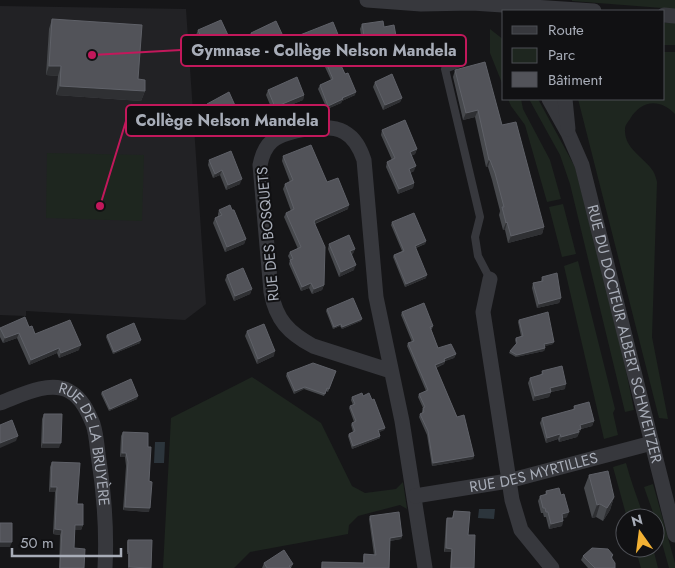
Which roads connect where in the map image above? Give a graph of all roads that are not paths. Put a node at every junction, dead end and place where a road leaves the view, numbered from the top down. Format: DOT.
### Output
graph roads {
  1 [pos="367,0"];
  2 [pos="465,2"];
  3 [pos="525,6"];
  4 [pos="545,6"];
  5 [pos="584,10"];
  6 [pos="463,62"];
  7 [pos="549,100"];
  8 [pos="565,100"];
  9 [pos="568,133"];
  10 [pos="490,279"];
  11 [pos="391,371"];
  12 [pos="0,403"];
  13 [pos="652,443"];
  14 [pos="508,481"];
  15 [pos="415,496"];
  16 [pos="675,535"];
  17 [pos="106,568"];
  18 [pos="425,568"];
  19 [pos="552,568"];
  1 -- 2 [label="street"];
  2 -- 3 [label="street"];
  3 -- 4 [label="street"];
  4 -- 5 [label="street"];
  6 -- 10 [label="lane"];
  7 -- 9 [label="street, RUE DU DOCTEUR ALBERT SCHWEITZER"];
  8 -- 9 [label="street, RUE DU DOCTEUR ALBERT SCHWEITZER"];
  9 -- 13 [label="street, RUE DU DOCTEUR ALBERT SCHWEITZER"];
  10 -- 14 [label="street"];
  11 -- 11 [label="street, RUE DES BOSQUETS"];
  11 -- 15 [label="street, RUE DES BOSQUETS"];
  12 -- 17 [label="street, RUE DE LA BRUYÈRE"];
  13 -- 14 [label="street, RUE DES MYRTILLES"];
  13 -- 16 [label="street, RUE DU DOCTEUR ALBERT SCHWEITZER"];
  14 -- 15 [label="street, RUE DES MYRTILLES"];
  14 -- 19 [label="street"];
  15 -- 18 [label="street, RUE DES BOSQUETS"];
}
